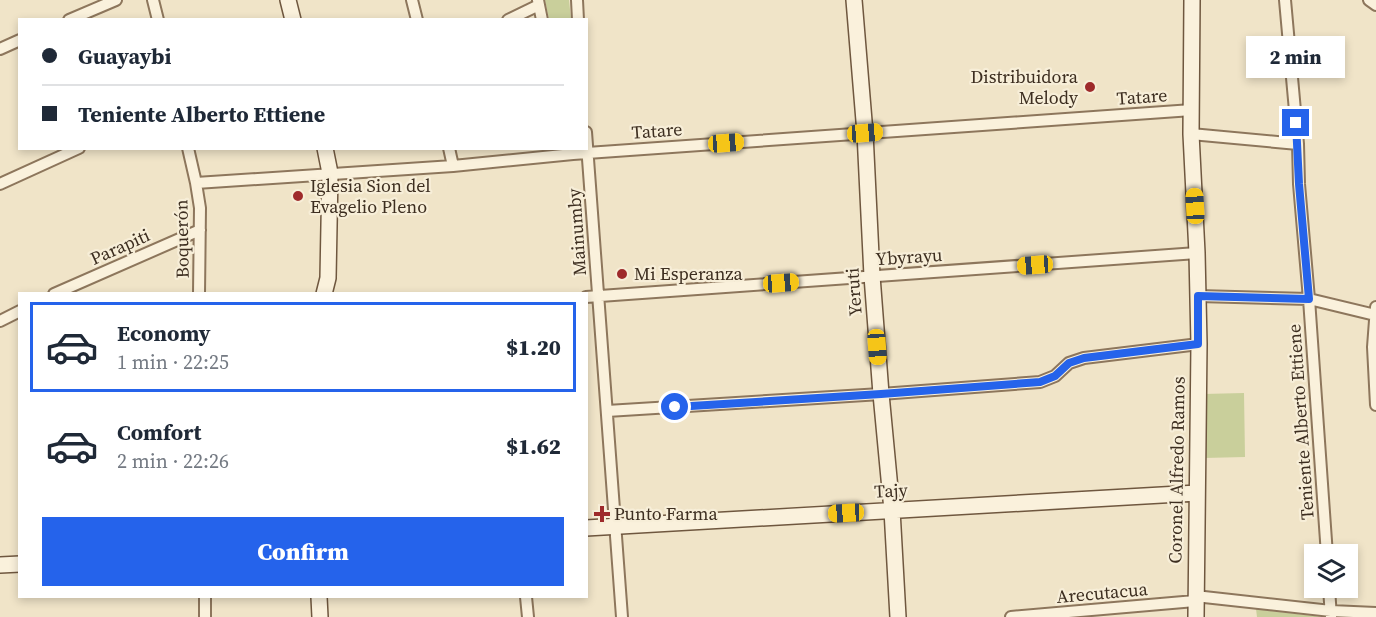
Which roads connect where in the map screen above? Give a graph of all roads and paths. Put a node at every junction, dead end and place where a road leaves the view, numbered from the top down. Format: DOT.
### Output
graph roads {
  1 [pos="116,0"];
  2 [pos="153,0"];
  3 [pos="288,0"];
  4 [pos="412,0"];
  5 [pos="577,0"];
  6 [pos="854,0"];
  7 [pos="1192,0"];
  8 [pos="1285,0"];
  9 [pos="1370,0"];
  10 [pos="538,3"];
  11 [pos="1376,5"];
  12 [pos="74,18"];
  13 [pos="158,18"];
  14 [pos="290,18"];
  15 [pos="416,18"];
  16 [pos="512,18"];
  17 [pos="542,18"];
  18 [pos="578,18"];
  19 [pos="18,41"];
  20 [pos="0,49"];
  21 [pos="1192,110"];
  22 [pos="865,133"];
  23 [pos="1191,134"];
  24 [pos="1298,144"];
  25 [pos="74,150"];
  26 [pos="188,150"];
  27 [pos="326,150"];
  28 [pos="449,150"];
  29 [pos="588,150"];
  30 [pos="572,151"];
  31 [pos="588,153"];
  32 [pos="453,166"];
  33 [pos="330,173"];
  34 [pos="0,183"];
  35 [pos="196,183"];
  36 [pos="200,230"];
  37 [pos="1197,253"];
  38 [pos="872,276"];
  39 [pos="61,292"];
  40 [pos="199,292"];
  41 [pos="324,292"];
  42 [pos="598,296"];
  43 [pos="1198,296"];
  44 [pos="588,297"];
  45 [pos="1309,299"];
  46 [pos="1375,311"];
  47 [pos="18,312"];
  48 [pos="0,321"];
  49 [pos="1198,344"];
  50 [pos="881,394"];
  51 [pos="1376,405"];
  52 [pos="607,411"];
  53 [pos="1197,493"];
  54 [pos="892,510"];
  55 [pos="615,526"];
  56 [pos="588,528"];
  57 [pos="1326,544"];
  58 [pos="18,564"];
  59 [pos="0,565"];
  60 [pos="205,598"];
  61 [pos="319,598"];
  62 [pos="526,598"];
  63 [pos="1195,598"];
  64 [pos="1330,598"];
  65 [pos="1376,613"];
  66 [pos="1331,614"];
  67 [pos="206,617"];
  68 [pos="320,617"];
  69 [pos="528,617"];
  70 [pos="622,617"];
  71 [pos="898,617"];
  72 [pos="1011,617"];
  73 [pos="1196,617"];
  1 -- 12 [label="street"];
  2 -- 13 [label="street"];
  3 -- 14 [label="street"];
  4 -- 15 [label="street"];
  5 -- 18 [label="street"];
  6 -- 22 [label="street, Yeruti"];
  7 -- 21 [label="street, Coronel Alfredo Ramos"];
  8 -- 24 [label="street, Teniente Alberto Ettiene"];
  9 -- 11 [label="street"];
  10 -- 16 [label="street"];
  10 -- 17 [label="street"];
  19 -- 20 [label="street"];
  21 -- 22 [label="street, Tatare"];
  21 -- 23 [label="street, Coronel Alfredo Ramos"];
  22 -- 31 [label="street, Tatare"];
  22 -- 38 [label="street, Yeruti"];
  23 -- 24 [label="street"];
  23 -- 37 [label="street, Coronel Alfredo Ramos"];
  24 -- 45 [label="street, Teniente Alberto Ettiene"];
  25 -- 34 [label="street"];
  26 -- 35 [label="street, Boquerón"];
  27 -- 33 [label="street"];
  28 -- 32 [label="street"];
  29 -- 31 [label="street, Mainumby"];
  30 -- 31 [label="street, Tatare"];
  30 -- 32 [label="street, Tatare"];
  31 -- 42 [label="street, Mainumby"];
  32 -- 33 [label="street, Tatare"];
  33 -- 35 [label="street, Tatare"];
  33 -- 41 [label="street"];
  35 -- 36 [label="street, Boquerón"];
  36 -- 39 [label="street, Parapiti"];
  36 -- 40 [label="street, Boquerón"];
  37 -- 38 [label="street, Ybyrayu"];
  37 -- 43 [label="street, Coronel Alfredo Ramos"];
  38 -- 42 [label="street, Ybyrayu"];
  38 -- 50 [label="street, Yeruti"];
  42 -- 44 [label="street, Ybyrayu"];
  42 -- 52 [label="street, Mainumby"];
  43 -- 45 [label="street"];
  43 -- 49 [label="street, Coronel Alfredo Ramos"];
  45 -- 46 [label="street"];
  45 -- 57 [label="street, Teniente Alberto Ettiene"];
  46 -- 51 [label="street"];
  47 -- 48 [label="street"];
  49 -- 50 [label="street"];
  49 -- 53 [label="street, Coronel Alfredo Ramos"];
  50 -- 52 [label="street"];
  50 -- 54 [label="street, Yeruti"];
  52 -- 55 [label="street, Mainumby"];
  53 -- 54 [label="street, Tajy"];
  53 -- 63 [label="street, Coronel Alfredo Ramos"];
  54 -- 55 [label="street, Tajy"];
  54 -- 71 [label="street, Yeruti"];
  55 -- 56 [label="street, Tajy"];
  55 -- 70 [label="street, Mainumby"];
  58 -- 59 [label="street"];
  60 -- 67 [label="street"];
  61 -- 68 [label="street"];
  62 -- 69 [label="street"];
  63 -- 66 [label="street, Arecutacua"];
  63 -- 72 [label="street, Arecutacua"];
  63 -- 73 [label="street, Coronel Alfredo Ramos"];
  64 -- 66 [label="street"];
  65 -- 66 [label="street, Arecutacua"];
}
